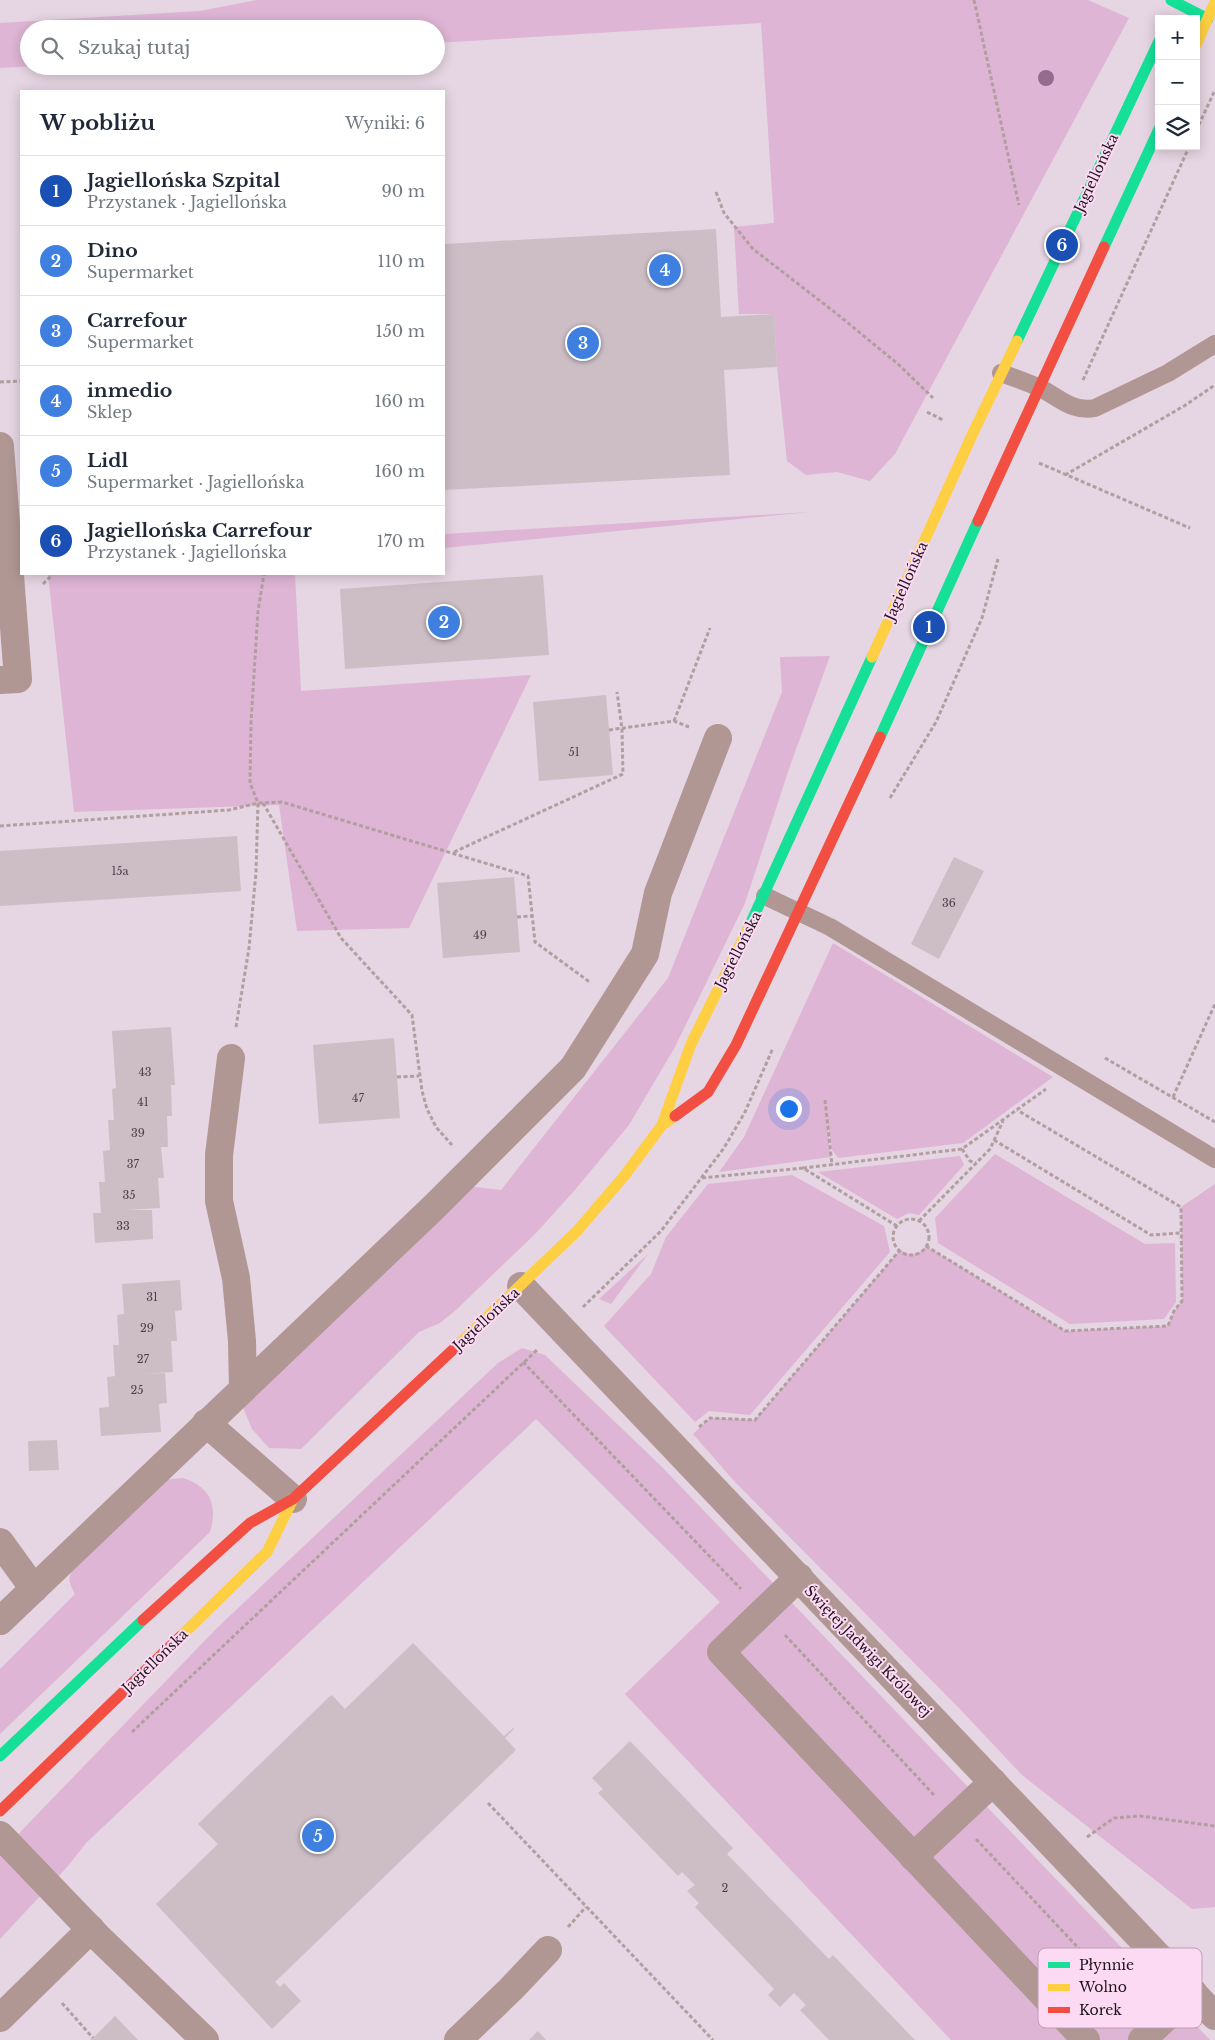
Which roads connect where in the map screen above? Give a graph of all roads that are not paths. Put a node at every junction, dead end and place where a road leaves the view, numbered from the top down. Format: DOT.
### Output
graph roads {
  1 [pos="1215,2"];
  2 [pos="1175,3"];
  3 [pos="1208,19"];
  4 [pos="1200,36"];
  5 [pos="1155,49"];
  6 [pos="1155,138"];
  7 [pos="1215,344"];
  8 [pos="1001,373"];
  9 [pos="1040,388"];
  10 [pos="0,446"];
  11 [pos="0,680"];
  12 [pos="718,738"];
  13 [pos="765,896"];
  14 [pos="799,911"];
  15 [pos="231,1058"];
  16 [pos="662,1125"];
  17 [pos="1215,1158"];
  18 [pos="521,1286"];
  19 [pos="243,1389"];
  20 [pos="206,1424"];
  21 [pos="293,1499"];
  22 [pos="0,1542"];
  23 [pos="799,1578"];
  24 [pos="34,1589"];
  25 [pos="0,1622"];
  26 [pos="0,1756"];
  27 [pos="993,1782"];
  28 [pos="0,1811"];
  29 [pos="0,1835"];
  30 [pos="913,1857"];
  31 [pos="91,1929"];
  32 [pos="1151,1948"];
  33 [pos="548,1950"];
  34 [pos="1038,1989"];
  35 [pos="1202,2002"];
  36 [pos="1215,2016"];
  37 [pos="0,2018"];
  38 [pos="1075,2028"];
  39 [pos="205,2040"];
  40 [pos="458,2040"];
  41 [pos="1086,2040"];
  1 -- 3 [label="street"];
  2 -- 3 [label="street"];
  3 -- 4 [label="street"];
  5 -- 8 [label="street, Jagiellońska"];
  6 -- 9 [label="street, Jagiellońska"];
  7 -- 9 [label="lane"];
  8 -- 9 [label="lane"];
  8 -- 13 [label="street, Jagiellońska"];
  9 -- 14 [label="street, Jagiellońska"];
  10 -- 11 [label="street"];
  12 -- 19 [label="street"];
  13 -- 14 [label="lane"];
  13 -- 16 [label="street, Jagiellońska"];
  14 -- 16 [label="street, Jagiellońska"];
  14 -- 17 [label="lane"];
  15 -- 19 [label="street"];
  16 -- 18 [label="street, Jagiellońska"];
  18 -- 21 [label="street, Jagiellońska"];
  18 -- 23 [label="street, Świętej Jadwigi Królowej"];
  19 -- 20 [label="street"];
  20 -- 21 [label="street"];
  20 -- 24 [label="street"];
  21 -- 26 [label="street, Jagiellońska"];
  21 -- 28 [label="street, Jagiellońska"];
  22 -- 24 [label="street"];
  23 -- 27 [label="street, Świętej Jadwigi Królowej"];
  23 -- 30 [label="street"];
  24 -- 25 [label="street"];
  27 -- 30 [label="street"];
  27 -- 32 [label="street, Świętej Jadwigi Królowej"];
  29 -- 31 [label="street"];
  30 -- 34 [label="street"];
  31 -- 37 [label="street"];
  31 -- 39 [label="street"];
  33 -- 40 [label="street"];
  35 -- 36 [label="street, Świętej Jadwigi Królowej"];
  38 -- 41 [label="street"];
}
